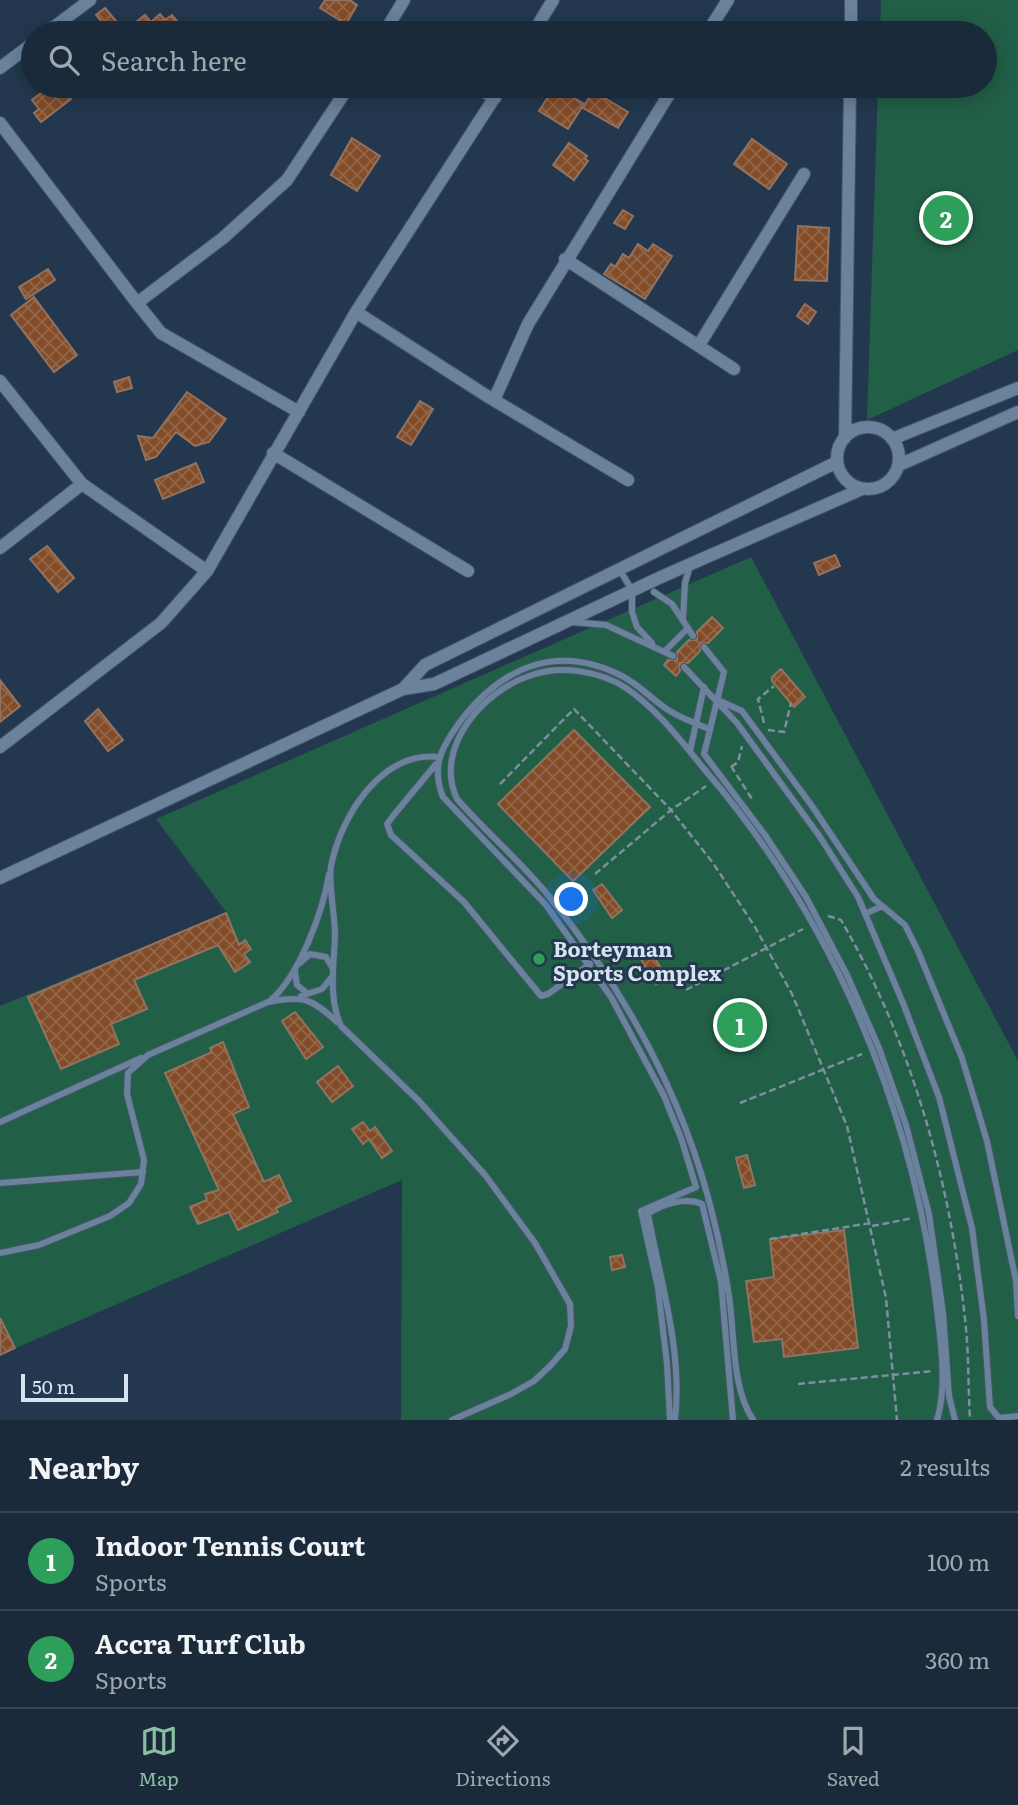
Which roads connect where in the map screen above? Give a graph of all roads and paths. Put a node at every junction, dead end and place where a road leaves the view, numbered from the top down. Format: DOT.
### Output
graph roads {
  1 [pos="90,0"];
  2 [pos="404,0"];
  3 [pos="553,0"];
  4 [pos="728,0"];
  5 [pos="851,0"];
  6 [pos="62,21"];
  7 [pos="391,21"];
  8 [pos="540,21"];
  9 [pos="715,21"];
  10 [pos="851,21"];
  11 [pos="21,52"];
  12 [pos="0,68"];
  13 [pos="341,98"];
  14 [pos="495,98"];
  15 [pos="666,98"];
  16 [pos="850,98"];
  17 [pos="0,122"];
  18 [pos="804,174"];
  19 [pos="565,259"];
  20 [pos="137,303"];
  21 [pos="356,312"];
  22 [pos="699,345"];
  23 [pos="734,369"];
  24 [pos="0,381"];
  25 [pos="1018,388"];
  26 [pos="494,400"];
  27 [pos="299,412"];
  28 [pos="1018,412"];
  29 [pos="845,439"];
  30 [pos="892,439"];
  31 [pos="273,453"];
  32 [pos="837,462"];
  33 [pos="899,464"];
  34 [pos="628,480"];
  35 [pos="82,484"];
  36 [pos="862,489"];
  37 [pos="0,548"];
  38 [pos="692,563"];
  39 [pos="619,568"];
  40 [pos="207,570"];
  41 [pos="468,571"];
  42 [pos="632,590"];
  43 [pos="654,592"];
  44 [pos="683,619"];
  45 [pos="564,622"];
  46 [pos="688,628"];
  47 [pos="693,636"];
  48 [pos="653,644"];
  49 [pos="704,647"];
  50 [pos="665,651"];
  51 [pos="673,656"];
  52 [pos="684,667"];
  53 [pos="774,685"];
  54 [pos="704,687"];
  55 [pos="403,689"];
  56 [pos="718,700"];
  57 [pos="791,703"];
  58 [pos="696,723"];
  59 [pos="709,729"];
  60 [pos="762,732"];
  61 [pos="750,740"];
  62 [pos="0,747"];
  63 [pos="690,751"];
  64 [pos="438,761"];
  65 [pos="717,777"];
  66 [pos="500,784"];
  67 [pos="671,810"];
  68 [pos="330,869"];
  69 [pos="595,874"];
  70 [pos="0,878"];
  71 [pos="882,906"];
  72 [pos="865,914"];
  73 [pos="812,924"];
  74 [pos="768,947"];
  75 [pos="590,964"];
  76 [pos="295,971"];
  77 [pos="334,971"];
  78 [pos="686,990"];
  79 [pos="280,992"];
  80 [pos="309,994"];
  81 [pos="289,998"];
  82 [pos="268,1002"];
  83 [pos="341,1026"];
  84 [pos="148,1055"];
  85 [pos="825,1069"];
  86 [pos="740,1103"];
  87 [pos="0,1122"];
  88 [pos="143,1172"];
  89 [pos="0,1183"];
  90 [pos="871,1223"];
  91 [pos="770,1240"];
  92 [pos="0,1253"];
  93 [pos="1018,1316"];
  94 [pos="895,1374"];
  95 [pos="798,1384"];
  96 [pos="1018,1416"];
  97 [pos="1007,1419"];
  98 [pos="452,1420"];
  99 [pos="670,1420"];
  100 [pos="675,1420"];
  101 [pos="733,1420"];
  102 [pos="753,1420"];
  103 [pos="897,1420"];
  104 [pos="937,1420"];
  105 [pos="955,1420"];
  1 -- 6 [label="street"];
  2 -- 7 [label="street"];
  3 -- 8 [label="street"];
  4 -- 9 [label="street"];
  5 -- 10 [label="street"];
  11 -- 12 [label="street"];
  13 -- 20 [label="street"];
  14 -- 21 [label="street"];
  15 -- 19 [label="street"];
  16 -- 29 [label="street"];
  17 -- 20 [label="street"];
  18 -- 22 [label="street"];
  19 -- 22 [label="street"];
  19 -- 26 [label="street"];
  20 -- 27 [label="street"];
  21 -- 26 [label="street"];
  21 -- 27 [label="street"];
  22 -- 23 [label="street"];
  24 -- 35 [label="street"];
  25 -- 30 [label="street"];
  26 -- 34 [label="street"];
  27 -- 31 [label="street"];
  28 -- 33 [label="street"];
  29 -- 30 [label="street"];
  29 -- 32 [label="street"];
  30 -- 33 [label="street"];
  31 -- 40 [label="street"];
  31 -- 41 [label="street"];
  32 -- 36 [label="street"];
  32 -- 39 [label="street"];
  33 -- 36 [label="street"];
  35 -- 37 [label="street"];
  35 -- 40 [label="street"];
  36 -- 38 [label="street"];
  38 -- 42 [label="street"];
  38 -- 44 [label="lane"];
  39 -- 42 [label="lane"];
  39 -- 55 [label="street"];
  40 -- 62 [label="street"];
  42 -- 45 [label="street"];
  42 -- 48 [label="lane"];
  43 -- 44 [label="lane"];
  44 -- 46 [label="lane"];
  45 -- 48 [label="lane"];
  45 -- 55 [label="street"];
  46 -- 47 [label="lane"];
  46 -- 50 [label="lane"];
  48 -- 50 [label="lane"];
  49 -- 56 [label="lane"];
  50 -- 51 [label="lane"];
  52 -- 54 [label="lane"];
  53 -- 60 [label="path"];
  54 -- 56 [label="lane"];
  54 -- 58 [label="lane"];
  55 -- 70 [label="street"];
  56 -- 59 [label="lane"];
  56 -- 60 [label="lane"];
  56 -- 61 [label="lane"];
  57 -- 60 [label="path"];
  58 -- 59 [label="lane"];
  58 -- 63 [label="lane"];
  58 -- 64 [label="lane"];
  59 -- 65 [label="lane"];
  60 -- 71 [label="lane"];
  61 -- 65 [label="path"];
  61 -- 72 [label="lane"];
  63 -- 65 [label="lane"];
  63 -- 102 [label="lane"];
  64 -- 68 [label="lane"];
  64 -- 75 [label="lane"];
  64 -- 75 [label="lane"];
  65 -- 67 [label="path"];
  65 -- 73 [label="lane"];
  65 -- 105 [label="lane"];
  66 -- 67 [label="path"];
  67 -- 69 [label="path"];
  67 -- 74 [label="path"];
  68 -- 77 [label="lane"];
  68 -- 79 [label="lane"];
  71 -- 72 [label="lane"];
  71 -- 93 [label="lane"];
  72 -- 97 [label="lane"];
  73 -- 74 [label="path"];
  73 -- 104 [label="lane"];
  74 -- 78 [label="path"];
  74 -- 85 [label="path"];
  75 -- 99 [label="lane"];
  76 -- 77 [label="lane"];
  76 -- 79 [label="lane"];
  76 -- 80 [label="lane"];
  77 -- 80 [label="lane"];
  77 -- 83 [label="lane"];
  79 -- 82 [label="lane"];
  80 -- 81 [label="lane"];
  81 -- 82 [label="lane"];
  81 -- 83 [label="lane"];
  82 -- 84 [label="lane"];
  83 -- 98 [label="lane"];
  84 -- 87 [label="lane"];
  84 -- 88 [label="lane"];
  85 -- 86 [label="path"];
  85 -- 90 [label="path"];
  88 -- 89 [label="lane"];
  88 -- 92 [label="lane"];
  90 -- 91 [label="path"];
  90 -- 94 [label="path"];
  94 -- 95 [label="path"];
  94 -- 103 [label="path"];
  96 -- 97 [label="lane"];
  100 -- 101 [label="lane"];
}
